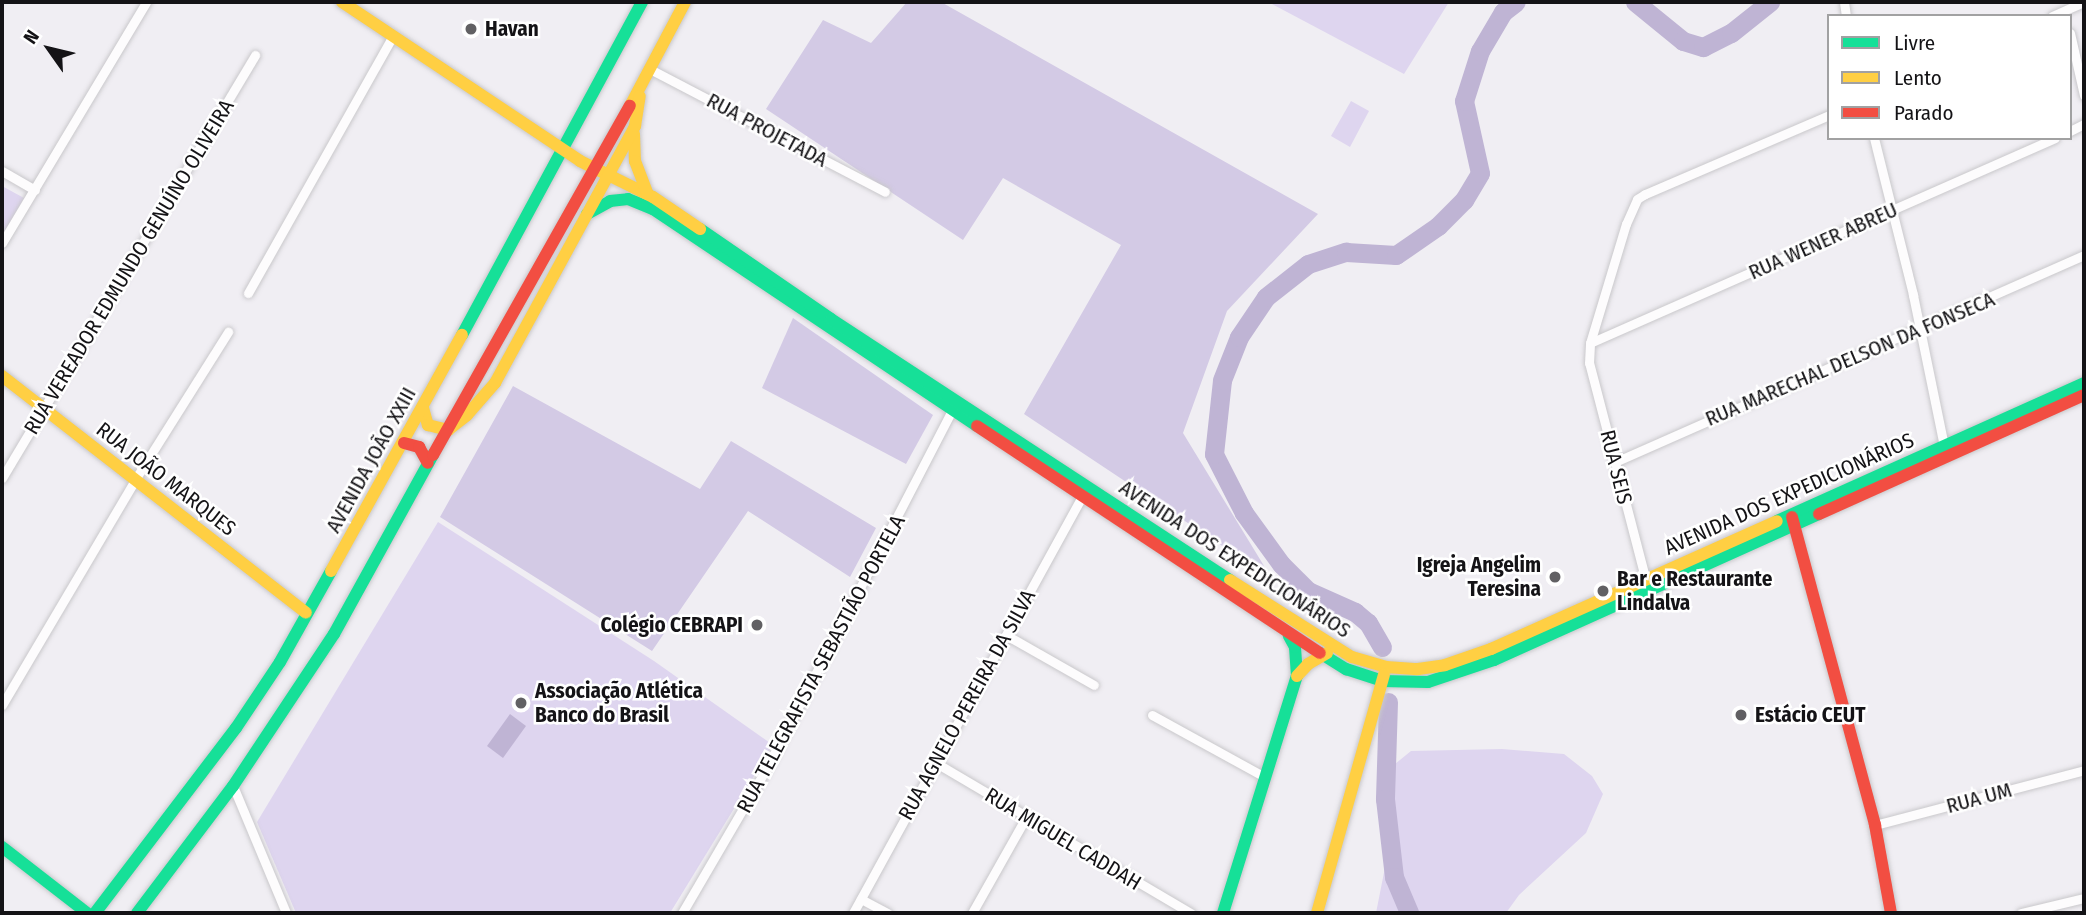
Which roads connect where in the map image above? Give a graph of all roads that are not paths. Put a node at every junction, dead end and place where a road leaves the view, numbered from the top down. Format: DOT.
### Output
graph roads {
  1 [pos="146,2"];
  2 [pos="342,2"];
  3 [pos="642,2"];
  4 [pos="685,2"];
  5 [pos="2084,2"];
  6 [pos="2065,9"];
  7 [pos="393,36"];
  8 [pos="2072,42"];
  9 [pos="255,55"];
  10 [pos="650,69"];
  11 [pos="642,84"];
  12 [pos="2084,95"];
  13 [pos="1827,116"];
  14 [pos="635,127"];
  15 [pos="1874,140"];
  16 [pos="2050,140"];
  17 [pos="563,150"];
  18 [pos="597,170"];
  19 [pos="2,171"];
  20 [pos="609,176"];
  21 [pos="35,190"];
  22 [pos="885,192"];
  23 [pos="644,198"];
  24 [pos="1892,210"];
  25 [pos="587,214"];
  26 [pos="2,243"];
  27 [pos="2084,255"];
  28 [pos="248,293"];
  29 [pos="1919,328"];
  30 [pos="229,332"];
  31 [pos="1590,344"];
  32 [pos="2,376"];
  33 [pos="2084,383"];
  34 [pos="2084,395"];
  35 [pos="422,408"];
  36 [pos="45,409"];
  37 [pos="952,411"];
  38 [pos="448,430"];
  39 [pos="404,443"];
  40 [pos="1944,446"];
  41 [pos="1615,462"];
  42 [pos="428,463"];
  43 [pos="2,478"];
  44 [pos="136,478"];
  45 [pos="1082,497"];
  46 [pos="1793,519"];
  47 [pos="1647,585"];
  48 [pos="306,613"];
  49 [pos="1006,635"];
  50 [pos="1288,635"];
  51 [pos="1337,649"];
  52 [pos="1321,655"];
  53 [pos="1386,667"];
  54 [pos="1297,676"];
  55 [pos="1382,681"];
  56 [pos="1094,685"];
  57 [pos="2,705"];
  58 [pos="1152,715"];
  59 [pos="936,763"];
  60 [pos="2084,770"];
  61 [pos="1265,777"];
  62 [pos="233,786"];
  63 [pos="1026,817"];
  64 [pos="1875,825"];
  65 [pos="2,847"];
  66 [pos="2084,898"];
  67 [pos="861,899"];
  68 [pos="87,913"];
  69 [pos="95,913"];
  70 [pos="137,913"];
  71 [pos="286,913"];
  72 [pos="682,913"];
  73 [pos="853,913"];
  74 [pos="887,913"];
  75 [pos="972,913"];
  76 [pos="1191,913"];
  77 [pos="1223,913"];
  78 [pos="1317,913"];
  79 [pos="1891,913"];
  80 [pos="2021,913"];
  1 -- 21 [label="street"];
  2 -- 7 [label="main road, AVENIDA DOS EXPEDICIONÁRIOS"];
  3 -- 17 [label="main road, AVENIDA JOÃO XXIII"];
  4 -- 10 [label="main road"];
  5 -- 6 [label="street"];
  7 -- 17 [label="main road, AVENIDA DOS EXPEDICIONÁRIOS"];
  7 -- 28 [label="street"];
  8 -- 12 [label="street"];
  9 -- 36 [label="street, RUA VEREADOR EDMUNDO GENUÍNO OLIVEIRA"];
  10 -- 11 [label="main road"];
  10 -- 22 [label="street, RUA PROJETADA"];
  11 -- 14 [label="main road"];
  11 -- 18 [label="main road"];
  13 -- 31 [label="street"];
  14 -- 20 [label="main road"];
  14 -- 23 [label="main road"];
  15 -- 24 [label="street"];
  16 -- 24 [label="street, RUA WENER ABREU"];
  17 -- 18 [label="main road, AVENIDA DOS EXPEDICIONÁRIOS"];
  17 -- 35 [label="main road, AVENIDA JOÃO XXIII"];
  18 -- 20 [label="main road, AVENIDA DOS EXPEDICIONÁRIOS"];
  18 -- 38 [label="main road"];
  19 -- 21 [label="street"];
  20 -- 23 [label="main road, AVENIDA DOS EXPEDICIONÁRIOS"];
  20 -- 25 [label="main road"];
  21 -- 26 [label="street"];
  23 -- 25 [label="main road"];
  23 -- 37 [label="main road, AVENIDA DOS EXPEDICIONÁRIOS"];
  23 -- 51 [label="main road, AVENIDA DOS EXPEDICIONÁRIOS"];
  24 -- 29 [label="street"];
  24 -- 31 [label="street, RUA WENER ABREU"];
  25 -- 38 [label="main road"];
  27 -- 29 [label="street, RUA MARECHAL DELSON DA FONSECA"];
  29 -- 40 [label="street"];
  29 -- 41 [label="street, RUA MARECHAL DELSON DA FONSECA"];
  30 -- 44 [label="street"];
  31 -- 41 [label="street, RUA SEIS"];
  32 -- 36 [label="main road, RUA JOÃO MARQUES"];
  33 -- 40 [label="main road, AVENIDA DOS EXPEDICIONÁRIOS"];
  34 -- 46 [label="main road, AVENIDA DOS EXPEDICIONÁRIOS"];
  35 -- 38 [label="main road"];
  35 -- 39 [label="main road, AVENIDA JOÃO XXIII"];
  36 -- 43 [label="street, RUA VEREADOR EDMUNDO GENUÍNO OLIVEIRA"];
  36 -- 44 [label="main road, RUA JOÃO MARQUES"];
  37 -- 45 [label="main road, AVENIDA DOS EXPEDICIONÁRIOS"];
  37 -- 72 [label="street, RUA TELEGRAFISTA SEBASTIÃO PORTELA"];
  38 -- 42 [label="main road"];
  39 -- 42 [label="main road"];
  39 -- 48 [label="main road, AVENIDA JOÃO XXIII"];
  40 -- 46 [label="main road, AVENIDA DOS EXPEDICIONÁRIOS"];
  41 -- 47 [label="street, RUA SEIS"];
  42 -- 62 [label="main road"];
  44 -- 48 [label="main road, RUA JOÃO MARQUES"];
  44 -- 57 [label="street"];
  45 -- 49 [label="street, RUA AGNELO PEREIRA DA SILVA"];
  45 -- 50 [label="main road, AVENIDA DOS EXPEDICIONÁRIOS"];
  46 -- 47 [label="main road, AVENIDA DOS EXPEDICIONÁRIOS"];
  46 -- 64 [label="main road"];
  47 -- 53 [label="main road, AVENIDA DOS EXPEDICIONÁRIOS"];
  47 -- 55 [label="main road, AVENIDA DOS EXPEDICIONÁRIOS"];
  48 -- 69 [label="main road, AVENIDA JOÃO XXIII"];
  49 -- 56 [label="street"];
  49 -- 59 [label="street, RUA AGNELO PEREIRA DA SILVA"];
  50 -- 52 [label="main road, AVENIDA DOS EXPEDICIONÁRIOS"];
  50 -- 54 [label="main road"];
  51 -- 52 [label="main road"];
  51 -- 53 [label="main road, AVENIDA DOS EXPEDICIONÁRIOS"];
  52 -- 54 [label="main road"];
  52 -- 55 [label="main road, AVENIDA DOS EXPEDICIONÁRIOS"];
  53 -- 55 [label="main road"];
  54 -- 61 [label="main road"];
  55 -- 78 [label="main road"];
  58 -- 61 [label="street"];
  59 -- 63 [label="street, RUA MIGUEL CADDAH"];
  59 -- 67 [label="street, RUA AGNELO PEREIRA DA SILVA"];
  60 -- 64 [label="street, RUA UM"];
  61 -- 77 [label="main road"];
  62 -- 70 [label="main road"];
  62 -- 71 [label="street"];
  63 -- 75 [label="street"];
  63 -- 76 [label="street, RUA MIGUEL CADDAH"];
  64 -- 79 [label="main road"];
  65 -- 68 [label="main road"];
  66 -- 80 [label="street"];
  67 -- 73 [label="street, RUA AGNELO PEREIRA DA SILVA"];
  67 -- 74 [label="street"];
}
